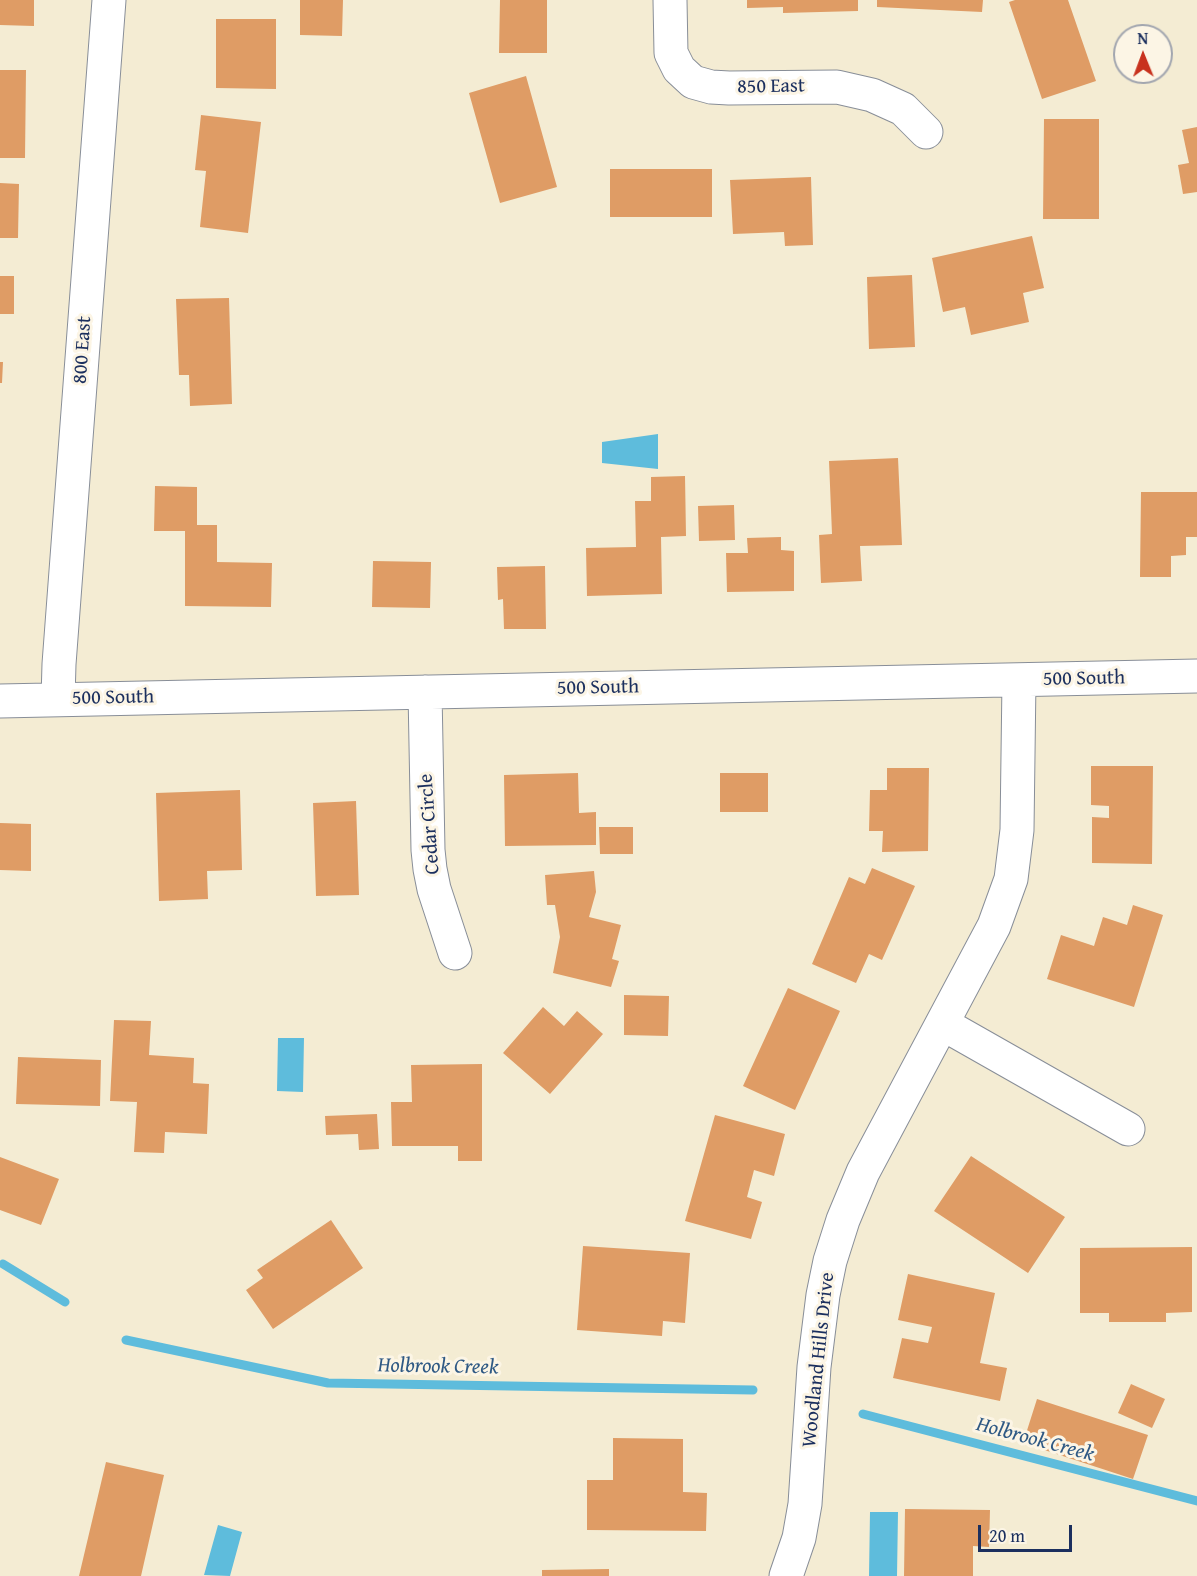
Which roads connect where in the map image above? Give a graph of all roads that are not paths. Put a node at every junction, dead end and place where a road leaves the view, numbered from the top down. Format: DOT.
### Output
graph roads {
  1 [pos="109,0"];
  2 [pos="670,0"];
  3 [pos="926,132"];
  4 [pos="1197,676"];
  5 [pos="1019,680"];
  6 [pos="425,692"];
  7 [pos="58,699"];
  8 [pos="0,700"];
  9 [pos="455,953"];
  10 [pos="943,1024"];
  11 [pos="1128,1129"];
  12 [pos="786,1576"];
  1 -- 7 [label="street, 800 East"];
  2 -- 3 [label="street, 850 East"];
  4 -- 5 [label="street, 500 South"];
  5 -- 6 [label="street, 500 South"];
  5 -- 10 [label="street, Woodland Hills Drive"];
  6 -- 7 [label="street, 500 South"];
  6 -- 9 [label="street, Cedar Circle"];
  7 -- 8 [label="street, 500 South"];
  10 -- 11 [label="street"];
  10 -- 12 [label="street, Woodland Hills Drive"];
}
